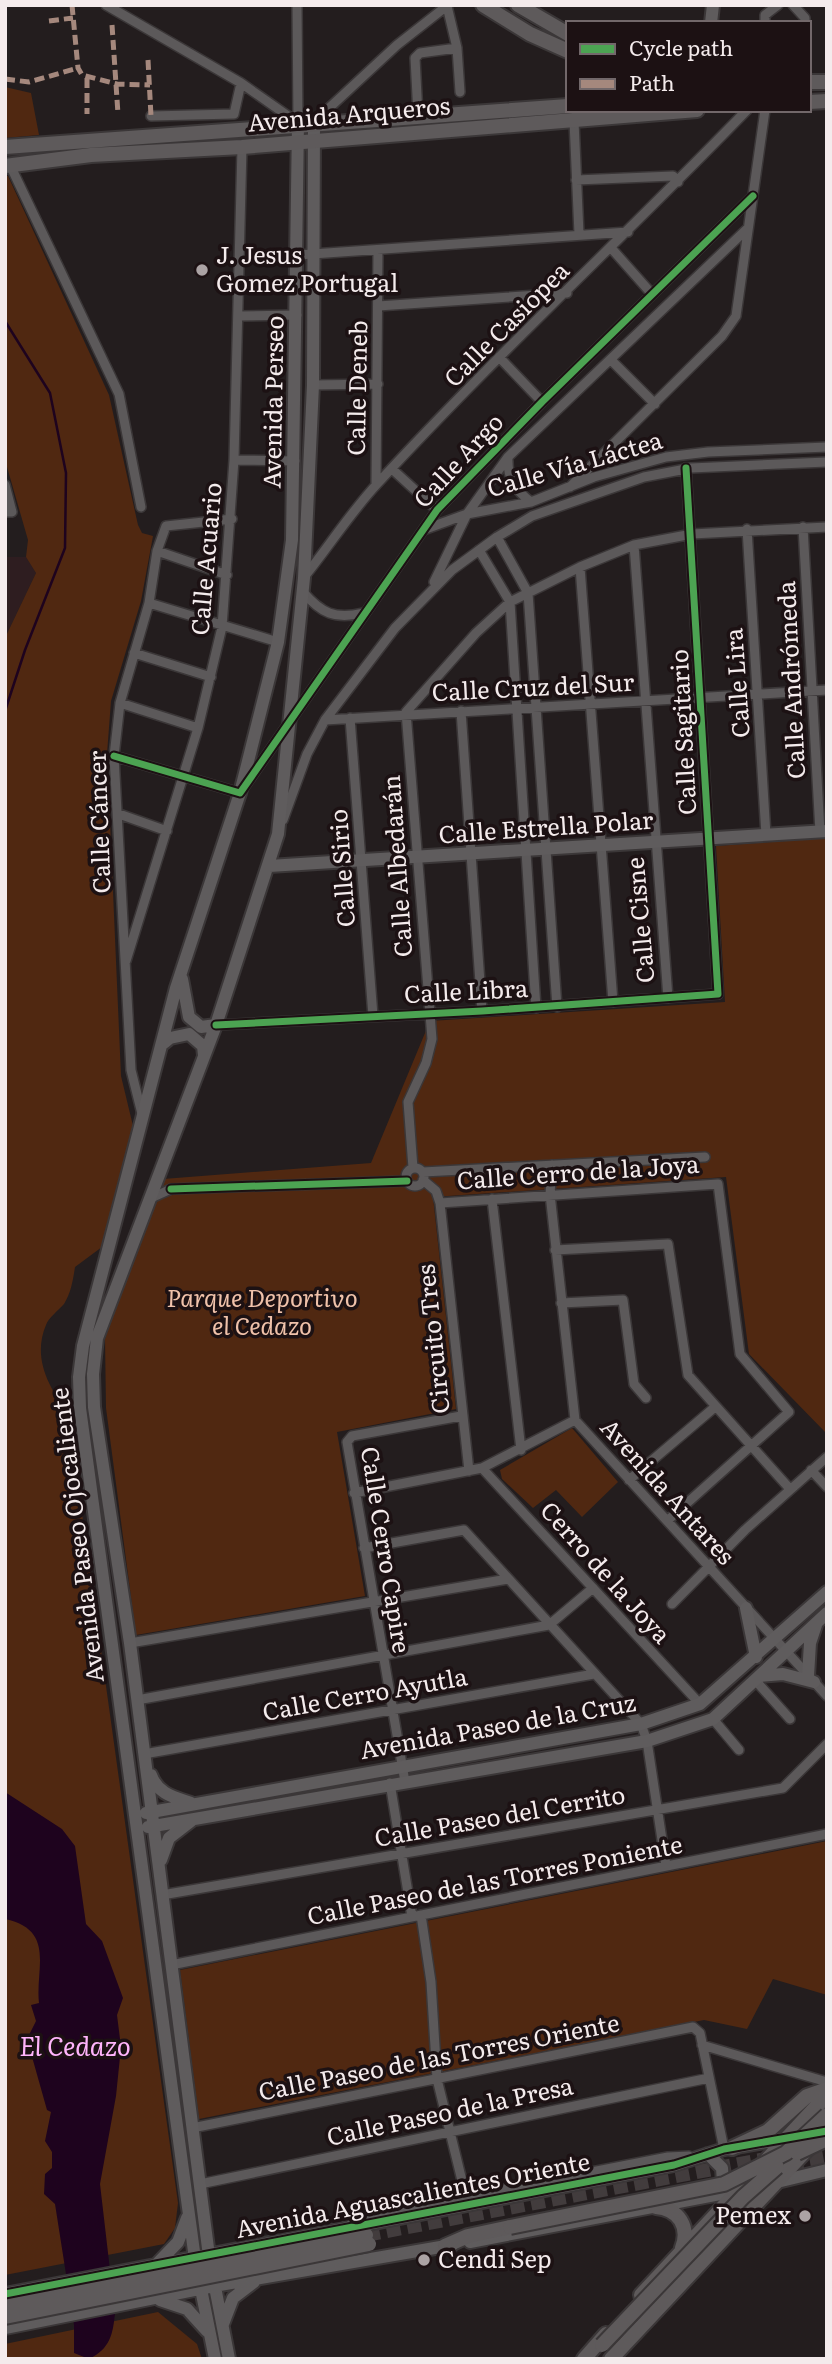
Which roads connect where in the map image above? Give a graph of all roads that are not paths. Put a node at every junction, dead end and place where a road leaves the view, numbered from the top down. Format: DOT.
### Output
graph roads {
  1 [pos="106,5"];
  2 [pos="297,5"];
  3 [pos="483,5"];
  4 [pos="518,5"];
  5 [pos="778,5"];
  6 [pos="793,5"];
  7 [pos="447,6"];
  8 [pos="765,21"];
  9 [pos="805,21"];
  10 [pos="566,33"];
  11 [pos="457,48"];
  12 [pos="566,50"];
  13 [pos="241,83"];
  14 [pos="460,92"];
  15 [pos="566,106"];
  16 [pos="675,112"];
  17 [pos="745,112"];
  18 [pos="765,112"];
  19 [pos="151,116"];
  20 [pos="418,116"];
  21 [pos="573,121"];
  22 [pos="314,122"];
  23 [pos="298,123"];
  24 [pos="314,141"];
  25 [pos="298,142"];
  26 [pos="5,147"];
  27 [pos="242,147"];
  28 [pos="8,166"];
  29 [pos="576,180"];
  30 [pos="678,181"];
  31 [pos="753,196"];
  32 [pos="748,228"];
  33 [pos="628,232"];
  34 [pos="579,234"];
  35 [pos="612,249"];
  36 [pos="378,250"];
  37 [pos="315,254"];
  38 [pos="298,255"];
  39 [pos="567,293"];
  40 [pos="651,293"];
  41 [pos="378,306"];
  42 [pos="297,315"];
  43 [pos="239,316"];
  44 [pos="499,357"];
  45 [pos="612,361"];
  46 [pos="377,383"];
  47 [pos="313,385"];
  48 [pos="542,401"];
  49 [pos="654,404"];
  50 [pos="827,447"];
  51 [pos="508,457"];
  52 [pos="234,460"];
  53 [pos="295,461"];
  54 [pos="827,461"];
  55 [pos="686,468"];
  56 [pos="392,469"];
  57 [pos="376,484"];
  58 [pos="5,485"];
  59 [pos="570,486"];
  60 [pos="531,502"];
  61 [pos="141,507"];
  62 [pos="437,510"];
  63 [pos="9,512"];
  64 [pos="467,514"];
  65 [pos="232,519"];
  66 [pos="803,527"];
  67 [pos="827,527"];
  68 [pos="747,529"];
  69 [pos="421,531"];
  70 [pos="692,534"];
  71 [pos="497,537"];
  72 [pos="634,545"];
  73 [pos="479,550"];
  74 [pos="157,551"];
  75 [pos="580,567"];
  76 [pos="228,575"];
  77 [pos="304,578"];
  78 [pos="431,588"];
  79 [pos="303,592"];
  80 [pos="528,593"];
  81 [pos="510,602"];
  82 [pos="149,603"];
  83 [pos="363,613"];
  84 [pos="222,627"];
  85 [pos="278,642"];
  86 [pos="134,653"];
  87 [pos="211,677"];
  88 [pos="813,690"];
  89 [pos="827,690"];
  90 [pos="758,694"];
  91 [pos="701,697"];
  92 [pos="645,700"];
  93 [pos="120,703"];
  94 [pos="590,704"];
  95 [pos="537,707"];
  96 [pos="518,708"];
  97 [pos="461,712"];
  98 [pos="405,715"];
  99 [pos="350,718"];
  100 [pos="289,720"];
  101 [pos="325,720"];
  102 [pos="198,728"];
  103 [pos="114,756"];
  104 [pos="184,776"];
  105 [pos="240,793"];
  106 [pos="119,814"];
  107 [pos="167,831"];
  108 [pos="823,831"];
  109 [pos="766,835"];
  110 [pos="277,839"];
  111 [pos="709,839"];
  112 [pos="654,842"];
  113 [pos="598,845"];
  114 [pos="547,849"];
  115 [pos="527,850"];
  116 [pos="471,853"];
  117 [pos="416,857"];
  118 [pos="363,862"];
  119 [pos="268,866"];
  120 [pos="126,961"];
  121 [pos="182,972"];
  122 [pos="718,993"];
  123 [pos="668,998"];
  124 [pos="613,1002"];
  125 [pos="557,1007"];
  126 [pos="536,1008"];
  127 [pos="482,1012"];
  128 [pos="428,1014"];
  129 [pos="373,1016"];
  130 [pos="216,1025"];
  131 [pos="164,1043"];
  132 [pos="205,1056"];
  133 [pos="144,1122"];
  134 [pos="705,1157"];
  135 [pos="552,1165"];
  136 [pos="413,1168"];
  137 [pos="423,1176"];
  138 [pos="157,1177"];
  139 [pos="407,1181"];
  140 [pos="171,1189"];
  141 [pos="550,1194"];
  142 [pos="149,1199"];
  143 [pos="492,1199"];
  144 [pos="440,1203"];
  145 [pos="555,1250"];
  146 [pos="561,1303"];
  147 [pos="646,1398"];
  148 [pos="715,1407"];
  149 [pos="461,1416"];
  150 [pos="575,1420"];
  151 [pos="752,1447"];
  152 [pos="521,1450"];
  153 [pos="827,1457"];
  154 [pos="482,1468"];
  155 [pos="811,1470"];
  156 [pos="469,1471"];
  157 [pos="629,1480"];
  158 [pos="827,1487"];
  159 [pos="790,1489"];
  160 [pos="354,1493"];
  161 [pos="667,1521"];
  162 [pos="364,1548"];
  163 [pos="708,1566"];
  164 [pos="508,1579"];
  165 [pos="593,1588"];
  166 [pos="827,1592"];
  167 [pos="373,1602"];
  168 [pos="672,1604"];
  169 [pos="746,1608"];
  170 [pos="822,1617"];
  171 [pos="549,1625"];
  172 [pos="774,1639"];
  173 [pos="130,1643"];
  174 [pos="786,1651"];
  175 [pos="383,1656"];
  176 [pos="756,1657"];
  177 [pos="594,1674"];
  178 [pos="758,1678"];
  179 [pos="811,1679"];
  180 [pos="827,1696"];
  181 [pos="137,1700"];
  182 [pos="700,1704"];
  183 [pos="393,1709"];
  184 [pos="713,1719"];
  185 [pos="790,1719"];
  186 [pos="641,1724"];
  187 [pos="647,1741"];
  188 [pos="827,1744"];
  189 [pos="739,1750"];
  190 [pos="144,1757"];
  191 [pos="402,1767"];
  192 [pos="405,1782"];
  193 [pos="390,1783"];
  194 [pos="195,1804"];
  195 [pos="657,1808"];
  196 [pos="152,1812"];
  197 [pos="135,1815"];
  198 [pos="195,1818"];
  199 [pos="154,1826"];
  200 [pos="137,1829"];
  201 [pos="827,1834"];
  202 [pos="401,1853"];
  203 [pos="666,1866"];
  204 [pos="159,1871"];
  205 [pos="162,1895"];
  206 [pos="416,1916"];
  207 [pos="171,1965"];
  208 [pos="702,2045"];
  209 [pos="709,2078"];
  210 [pos="437,2079"];
  211 [pos="827,2082"];
  212 [pos="827,2089"];
  213 [pos="827,2095"];
  214 [pos="827,2115"];
  215 [pos="192,2128"];
  216 [pos="449,2132"];
  217 [pos="826,2132"];
  218 [pos="782,2140"];
  219 [pos="728,2148"];
  220 [pos="705,2155"];
  221 [pos="827,2170"];
  222 [pos="775,2183"];
  223 [pos="200,2184"];
  224 [pos="737,2191"];
  225 [pos="712,2196"];
  226 [pos="466,2197"];
  227 [pos="188,2207"];
  228 [pos="656,2207"];
  229 [pos="343,2230"];
  230 [pos="259,2244"];
  231 [pos="445,2246"];
  232 [pos="681,2250"];
  233 [pos="209,2256"];
  234 [pos="195,2259"];
  235 [pos="149,2268"];
  236 [pos="263,2278"];
  237 [pos="244,2281"];
  238 [pos="214,2286"];
  239 [pos="201,2290"];
  240 [pos="5,2294"];
  241 [pos="151,2300"];
  242 [pos="5,2306"];
  243 [pos="5,2317"];
  244 [pos="5,2328"];
  245 [pos="223,2331"];
  246 [pos="211,2339"];
  247 [pos="215,2359"];
  248 [pos="229,2359"];
  249 [pos="586,2359"];
  250 [pos="611,2359"];
  1 -- 13 [label="street"];
  2 -- 23 [label="street, Avenida Perseo"];
  3 -- 12 [label="main road"];
  4 -- 10 [label="main road"];
  5 -- 8 [label="street"];
  6 -- 9 [label="street"];
  7 -- 11 [label="street"];
  7 -- 22 [label="street"];
  11 -- 14 [label="street"];
  11 -- 20 [label="street"];
  13 -- 19 [label="street"];
  13 -- 23 [label="street"];
  15 -- 20 [label="main road, Avenida Arqueros"];
  16 -- 21 [label="main road, Avenida Arqueros"];
  17 -- 30 [label="street, Calle Casiopea"];
  18 -- 31 [label="street"];
  20 -- 22 [label="main road, Avenida Arqueros"];
  21 -- 24 [label="main road, Avenida Arqueros"];
  21 -- 29 [label="street"];
  22 -- 23 [label="main road, Avenida Arqueros"];
  22 -- 24 [label="main road, Avenida Perseo"];
  23 -- 25 [label="main road, Avenida Perseo"];
  23 -- 26 [label="main road, Avenida Arqueros"];
  24 -- 25 [label="main road, Avenida Arqueros"];
  24 -- 37 [label="main road, Avenida Perseo"];
  25 -- 27 [label="main road, Avenida Arqueros"];
  25 -- 38 [label="main road, Avenida Perseo"];
  27 -- 28 [label="main road, Avenida Arqueros"];
  27 -- 43 [label="street, Calle Acuario"];
  28 -- 61 [label="street"];
  29 -- 30 [label="street"];
  29 -- 34 [label="street"];
  30 -- 33 [label="street, Calle Casiopea"];
  31 -- 32 [label="street"];
  31 -- 40 [label="street, Calle Argo"];
  32 -- 45 [label="street, Calle Argo"];
  32 -- 49 [label="street"];
  33 -- 34 [label="street"];
  33 -- 35 [label="street, Calle Casiopea"];
  34 -- 36 [label="street"];
  35 -- 39 [label="street, Calle Casiopea"];
  35 -- 40 [label="street"];
  36 -- 37 [label="street"];
  36 -- 41 [label="street, Calle Deneb"];
  37 -- 38 [label="street"];
  37 -- 47 [label="main road, Avenida Perseo"];
  38 -- 42 [label="main road, Avenida Perseo"];
  39 -- 41 [label="street"];
  39 -- 44 [label="street, Calle Casiopea"];
  40 -- 48 [label="street, Calle Argo"];
  41 -- 46 [label="street, Calle Deneb"];
  42 -- 43 [label="street"];
  42 -- 53 [label="main road, Avenida Perseo"];
  43 -- 52 [label="street, Calle Acuario"];
  44 -- 48 [label="street"];
  44 -- 56 [label="street, Calle Casiopea"];
  45 -- 49 [label="street"];
  45 -- 51 [label="street, Calle Argo"];
  46 -- 47 [label="street"];
  46 -- 57 [label="street, Calle Deneb"];
  47 -- 77 [label="main road, Avenida Perseo"];
  48 -- 62 [label="street, Calle Argo"];
  49 -- 59 [label="street"];
  50 -- 59 [label="street, Calle Vía Láctea"];
  51 -- 60 [label="street"];
  51 -- 64 [label="street, Calle Argo"];
  52 -- 53 [label="street"];
  52 -- 65 [label="street, Calle Acuario"];
  53 -- 85 [label="main road, Avenida Perseo"];
  54 -- 55 [label="street, Calle Vía Láctea"];
  55 -- 70 [label="street, Calle Sagitario"];
  55 -- 71 [label="street, Calle Vía Láctea"];
  56 -- 57 [label="street, Calle Casiopea"];
  56 -- 62 [label="street"];
  57 -- 77 [label="street, Calle Casiopea"];
  58 -- 63 [label="street"];
  59 -- 60 [label="street, Calle Vía Láctea"];
  60 -- 64 [label="street, Calle Vía Láctea"];
  62 -- 69 [label="street, Calle Argo"];
  64 -- 69 [label="street, Calle Vía Láctea"];
  64 -- 78 [label="street, Calle Argo"];
  65 -- 74 [label="street, Calle Cáncer"];
  65 -- 76 [label="street, Calle Acuario"];
  66 -- 67 [label="street"];
  66 -- 68 [label="street"];
  66 -- 88 [label="street, Calle Andrómeda"];
  68 -- 70 [label="street"];
  68 -- 90 [label="street, Calle Lira"];
  69 -- 83 [label="street, Calle Argo"];
  70 -- 72 [label="street"];
  70 -- 91 [label="street, Calle Sagitario"];
  71 -- 73 [label="street, Calle Vía Láctea"];
  71 -- 80 [label="street"];
  72 -- 75 [label="street"];
  72 -- 92 [label="street, Calle Cisne"];
  73 -- 78 [label="street, Calle Vía Láctea"];
  73 -- 81 [label="street"];
  74 -- 76 [label="street"];
  74 -- 82 [label="street, Calle Cáncer"];
  75 -- 80 [label="street"];
  75 -- 94 [label="street"];
  76 -- 84 [label="street, Calle Acuario"];
  77 -- 79 [label="main road, Avenida Perseo"];
  78 -- 101 [label="street, Calle Vía Láctea"];
  79 -- 83 [label="street"];
  79 -- 100 [label="main road, Avenida Perseo"];
  80 -- 81 [label="street"];
  80 -- 95 [label="street"];
  81 -- 96 [label="street"];
  81 -- 98 [label="street"];
  82 -- 84 [label="street"];
  82 -- 86 [label="street, Calle Cáncer"];
  83 -- 100 [label="street, Calle Argo"];
  84 -- 85 [label="street"];
  84 -- 87 [label="street, Calle Acuario"];
  85 -- 105 [label="main road, Avenida Perseo"];
  86 -- 87 [label="street"];
  86 -- 93 [label="street, Calle Cáncer"];
  87 -- 102 [label="street, Calle Acuario"];
  88 -- 89 [label="street, Calle Cruz del Sur"];
  88 -- 90 [label="street, Calle Cruz del Sur"];
  88 -- 108 [label="street, Calle Andrómeda"];
  90 -- 91 [label="street, Calle Cruz del Sur"];
  90 -- 109 [label="street, Calle Lira"];
  91 -- 92 [label="street, Calle Cruz del Sur"];
  91 -- 111 [label="street, Calle Sagitario"];
  92 -- 94 [label="street, Calle Cruz del Sur"];
  92 -- 112 [label="street, Calle Cisne"];
  93 -- 102 [label="street"];
  93 -- 103 [label="street, Calle Cáncer"];
  94 -- 95 [label="street, Calle Cruz del Sur"];
  94 -- 113 [label="street"];
  95 -- 96 [label="street, Calle Cruz del Sur"];
  95 -- 114 [label="street"];
  96 -- 97 [label="street, Calle Cruz del Sur"];
  96 -- 115 [label="street"];
  97 -- 98 [label="street, Calle Cruz del Sur"];
  97 -- 116 [label="street"];
  98 -- 99 [label="street, Calle Cruz del Sur"];
  98 -- 117 [label="street, Calle Albedarán"];
  99 -- 101 [label="street, Calle Cruz del Sur"];
  99 -- 118 [label="street, Calle Sirio"];
  100 -- 105 [label="street, Calle Argo"];
  100 -- 110 [label="main road, Avenida Perseo"];
  101 -- 110 [label="street, Calle Vía Láctea"];
  102 -- 104 [label="street, Calle Acuario"];
  103 -- 104 [label="street"];
  103 -- 106 [label="street, Calle Cáncer"];
  104 -- 105 [label="street"];
  104 -- 107 [label="street, Calle Acuario"];
  105 -- 121 [label="main road, Avenida Paseo Ojocaliente"];
  106 -- 107 [label="street"];
  106 -- 120 [label="street, Calle Cáncer"];
  107 -- 120 [label="street, Calle Acuario"];
  108 -- 109 [label="main road, Calle Estrella Polar"];
  109 -- 111 [label="main road, Calle Estrella Polar"];
  110 -- 119 [label="main road, Avenida Paseo Ojocaliente"];
  111 -- 112 [label="main road, Calle Estrella Polar"];
  111 -- 122 [label="street, Calle Sagitario"];
  112 -- 113 [label="main road, Calle Estrella Polar"];
  112 -- 123 [label="street, Calle Cisne"];
  113 -- 114 [label="main road, Calle Estrella Polar"];
  113 -- 124 [label="street"];
  114 -- 115 [label="main road, Calle Estrella Polar"];
  114 -- 125 [label="street"];
  115 -- 116 [label="main road, Calle Estrella Polar"];
  115 -- 126 [label="street"];
  116 -- 117 [label="main road, Calle Estrella Polar"];
  116 -- 127 [label="street"];
  117 -- 118 [label="main road, Calle Estrella Polar"];
  117 -- 128 [label="street, Calle Albedarán"];
  118 -- 119 [label="main road, Calle Estrella Polar"];
  118 -- 129 [label="street, Calle Sirio"];
  119 -- 130 [label="main road, Avenida Paseo Ojocaliente"];
  120 -- 133 [label="street, Calle Cáncer"];
  121 -- 130 [label="main road"];
  121 -- 131 [label="main road, Avenida Paseo Ojocaliente"];
  122 -- 123 [label="street, Calle Libra"];
  123 -- 124 [label="street, Calle Libra"];
  124 -- 125 [label="street, Calle Libra"];
  125 -- 126 [label="street, Calle Libra"];
  126 -- 127 [label="street, Calle Libra"];
  127 -- 128 [label="street, Calle Libra"];
  128 -- 129 [label="street, Calle Libra"];
  128 -- 136 [label="street, Calle Albedarán"];
  129 -- 130 [label="street, Calle Libra"];
  130 -- 132 [label="main road, Avenida Paseo Ojocaliente"];
  131 -- 132 [label="main road"];
  131 -- 133 [label="main road, Avenida Paseo Ojocaliente"];
  132 -- 138 [label="main road, Avenida Paseo Ojocaliente"];
  133 -- 197 [label="main road, Avenida Paseo Ojocaliente"];
  134 -- 135 [label="street"];
  135 -- 137 [label="street"];
  135 -- 141 [label="street, Avenida Antares"];
  136 -- 137 [label="street"];
  136 -- 139 [label="street"];
  137 -- 139 [label="street"];
  137 -- 144 [label="street"];
  138 -- 140 [label="street"];
  138 -- 142 [label="main road, Avenida Paseo Ojocaliente"];
  139 -- 140 [label="street"];
  140 -- 142 [label="street"];
  141 -- 143 [label="street, Calle Cerro de la Joya"];
  141 -- 145 [label="street, Avenida Antares"];
  141 -- 151 [label="street, Calle Cerro de la Joya"];
  142 -- 173 [label="main road, Avenida Paseo Ojocaliente"];
  143 -- 144 [label="street, Calle Cerro de la Joya"];
  143 -- 152 [label="street"];
  144 -- 149 [label="street, Circuito Tres"];
  145 -- 146 [label="street, Avenida Antares"];
  145 -- 148 [label="street"];
  146 -- 147 [label="street"];
  146 -- 150 [label="street, Avenida Antares"];
  148 -- 151 [label="street"];
  148 -- 157 [label="street"];
  149 -- 156 [label="street, Circuito Tres"];
  149 -- 160 [label="street, Calle Cerro Capire"];
  150 -- 152 [label="street"];
  150 -- 157 [label="street, Avenida Antares"];
  151 -- 159 [label="street"];
  151 -- 161 [label="street"];
  152 -- 154 [label="street"];
  153 -- 155 [label="street"];
  154 -- 156 [label="street"];
  154 -- 165 [label="street, Cerro de la Joya"];
  155 -- 158 [label="street"];
  155 -- 159 [label="street"];
  156 -- 160 [label="street"];
  157 -- 161 [label="street, Avenida Antares"];
  159 -- 163 [label="street"];
  160 -- 162 [label="street, Calle Cerro Capire"];
  161 -- 163 [label="street, Avenida Antares"];
  162 -- 164 [label="street"];
  162 -- 167 [label="street, Calle Cerro Capire"];
  163 -- 168 [label="street"];
  163 -- 169 [label="street, Avenida Antares"];
  164 -- 167 [label="street"];
  164 -- 171 [label="street"];
  165 -- 171 [label="street"];
  165 -- 182 [label="street, Cerro de la Joya"];
  166 -- 172 [label="main road, Avenida Paseo de la Cruz"];
  167 -- 173 [label="street"];
  167 -- 175 [label="street, Calle Cerro Capire"];
  169 -- 172 [label="street, Avenida Antares"];
  169 -- 176 [label="main road"];
  170 -- 174 [label="main road, Avenida Paseo de la Cruz"];
  170 -- 179 [label="main road"];
  171 -- 175 [label="street"];
  171 -- 177 [label="street"];
  172 -- 174 [label="street, Avenida Antares"];
  172 -- 176 [label="main road, Avenida Paseo de la Cruz"];
  173 -- 181 [label="main road, Avenida Paseo Ojocaliente"];
  174 -- 178 [label="main road, Avenida Paseo de la Cruz"];
  174 -- 179 [label="street, Avenida Antares"];
  175 -- 181 [label="street"];
  175 -- 183 [label="street, Calle Cerro Capire"];
  176 -- 182 [label="main road, Avenida Paseo de la Cruz"];
  177 -- 183 [label="street, Calle Cerro Ayutla"];
  177 -- 186 [label="street"];
  178 -- 179 [label="main road"];
  178 -- 184 [label="main road, Avenida Paseo de la Cruz"];
  178 -- 185 [label="street"];
  179 -- 180 [label="street, Avenida Antares"];
  181 -- 190 [label="main road, Avenida Paseo Ojocaliente"];
  182 -- 186 [label="main road, Avenida Paseo de la Cruz"];
  183 -- 190 [label="street, Calle Cerro Ayutla"];
  183 -- 191 [label="street, Calle Cerro Capire"];
  184 -- 187 [label="main road, Avenida Paseo de la Cruz"];
  184 -- 189 [label="street"];
  186 -- 187 [label="street"];
  186 -- 191 [label="main road, Avenida Paseo de la Cruz"];
  187 -- 192 [label="main road, Avenida Paseo de la Cruz"];
  187 -- 195 [label="street"];
  188 -- 195 [label="street, Calle Paseo del Cerrito"];
  190 -- 194 [label="main road"];
  190 -- 196 [label="main road, Avenida Paseo Ojocaliente"];
  191 -- 192 [label="street, Calle Cerro Capire"];
  191 -- 194 [label="main road, Avenida Paseo de la Cruz"];
  192 -- 193 [label="main road, Avenida Paseo de la Cruz"];
  193 -- 198 [label="main road, Avenida Paseo de la Cruz"];
  193 -- 202 [label="street"];
  194 -- 196 [label="main road, Avenida Paseo de la Cruz"];
  195 -- 202 [label="street, Calle Paseo del Cerrito"];
  195 -- 203 [label="street"];
  196 -- 197 [label="main road, Avenida Paseo de la Cruz"];
  196 -- 199 [label="main road, Avenida Paseo Ojocaliente"];
  197 -- 200 [label="main road, Avenida Paseo Ojocaliente"];
  198 -- 199 [label="main road, Avenida Paseo de la Cruz"];
  198 -- 204 [label="main road"];
  199 -- 200 [label="main road, Avenida Paseo de la Cruz"];
  199 -- 204 [label="main road, Avenida Paseo Ojocaliente"];
  200 -- 227 [label="main road, Avenida Paseo Ojocaliente"];
  201 -- 203 [label="street, Calle Paseo de las Torres Poniente"];
  202 -- 205 [label="street, Calle Paseo del Cerrito"];
  202 -- 206 [label="street"];
  203 -- 206 [label="street, Calle Paseo de las Torres Poniente"];
  204 -- 205 [label="main road, Avenida Paseo Ojocaliente"];
  205 -- 207 [label="main road, Avenida Paseo Ojocaliente"];
  206 -- 207 [label="street, Calle Paseo de las Torres Poniente"];
  206 -- 210 [label="street"];
  207 -- 215 [label="main road, Avenida Paseo Ojocaliente"];
  208 -- 209 [label="street"];
  208 -- 210 [label="street, Calle Paseo de las Torres Oriente"];
  208 -- 211 [label="street"];
  209 -- 216 [label="street, Calle Paseo de la Presa"];
  209 -- 219 [label="street"];
  210 -- 215 [label="street, Calle Paseo de las Torres Oriente"];
  210 -- 216 [label="street"];
  212 -- 219 [label="main road"];
  213 -- 218 [label="main road"];
  214 -- 231 [label="main road, bridge"];
  215 -- 223 [label="main road, Avenida Paseo Ojocaliente"];
  216 -- 223 [label="street, Calle Paseo de la Presa"];
  216 -- 226 [label="street"];
  217 -- 218 [label="main road, Avenida Aguascalientes Oriente"];
  217 -- 222 [label="main road"];
  217 -- 249 [label="main road, bridge"];
  218 -- 219 [label="main road, Avenida Aguascalientes Oriente"];
  218 -- 224 [label="main road"];
  219 -- 220 [label="main road, Avenida Aguascalientes Oriente"];
  220 -- 225 [label="main road"];
  220 -- 226 [label="street, Avenida Aguascalientes Oriente"];
  220 -- 229 [label="main road, Avenida Aguascalientes Oriente"];
  221 -- 222 [label="main road"];
  222 -- 224 [label="main road"];
  222 -- 250 [label="main road"];
  223 -- 233 [label="main road, Avenida Paseo Ojocaliente"];
  224 -- 225 [label="main road"];
  224 -- 232 [label="main road"];
  225 -- 228 [label="main road"];
  226 -- 229 [label="street, Avenida Aguascalientes Oriente"];
  227 -- 234 [label="main road, Avenida Paseo Ojocaliente"];
  227 -- 235 [label="main road"];
  228 -- 231 [label="main road"];
  228 -- 232 [label="main road"];
  229 -- 230 [label="main road, Avenida Aguascalientes Oriente"];
  230 -- 233 [label="main road, Avenida Aguascalientes Oriente"];
  230 -- 237 [label="main road"];
  231 -- 236 [label="main road"];
  232 -- 249 [label="main road"];
  233 -- 234 [label="main road, Avenida Aguascalientes Oriente"];
  233 -- 238 [label="main road, Avenida Paseo Ojocaliente"];
  234 -- 235 [label="main road, Avenida Aguascalientes Oriente"];
  234 -- 239 [label="main road, Avenida Paseo Ojocaliente"];
  235 -- 240 [label="main road, Avenida Aguascalientes Oriente"];
  235 -- 241 [label="main road"];
  236 -- 237 [label="main road"];
  236 -- 245 [label="main road"];
  237 -- 238 [label="main road"];
  238 -- 239 [label="main road"];
  238 -- 245 [label="main road, Avenida Paseo Ojocaliente"];
  239 -- 241 [label="main road"];
  239 -- 246 [label="main road, Avenida Paseo Ojocaliente"];
  241 -- 244 [label="main road"];
  241 -- 246 [label="main road"];
  242 -- 243 [label="main road, Avenida Aguascalientes Oriente, bridge"];
  245 -- 248 [label="main road, Avenida Paseo Ojocaliente"];
  246 -- 247 [label="main road, Avenida Paseo Ojocaliente"];
}
